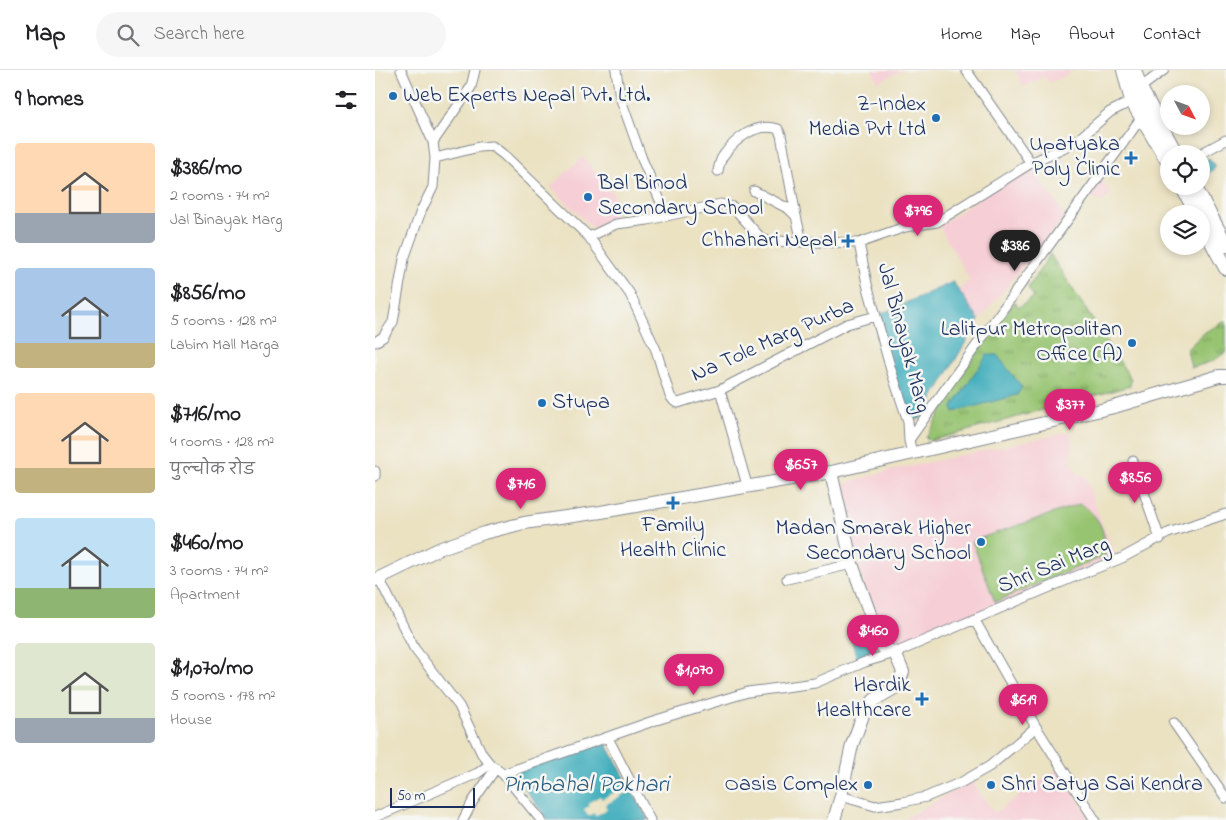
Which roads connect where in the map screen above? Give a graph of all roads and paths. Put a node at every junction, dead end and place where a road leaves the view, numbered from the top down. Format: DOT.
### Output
graph roads {
  1 [pos="401,70"];
  2 [pos="475,70"];
  3 [pos="616,70"];
  4 [pos="966,70"];
  5 [pos="1124,70"];
  6 [pos="1134,70"];
  7 [pos="1164,70"];
  8 [pos="1140,88"];
  9 [pos="1132,101"];
  10 [pos="1141,118"];
  11 [pos="1226,140"];
  12 [pos="433,142"];
  13 [pos="1171,145"];
  14 [pos="1160,149"];
  15 [pos="1210,149"];
  16 [pos="435,158"];
  17 [pos="1031,162"];
  18 [pos="718,171"];
  19 [pos="754,191"];
  20 [pos="1199,195"];
  21 [pos="667,216"];
  22 [pos="797,216"];
  23 [pos="589,237"];
  24 [pos="1210,239"];
  25 [pos="801,242"];
  26 [pos="859,243"];
  27 [pos="1226,245"];
  28 [pos="1226,268"];
  29 [pos="876,316"];
  30 [pos="375,342"];
  31 [pos="1224,374"];
  32 [pos="720,390"];
  33 [pos="909,440"];
  34 [pos="912,454"];
  35 [pos="1133,461"];
  36 [pos="375,470"];
  37 [pos="831,472"];
  38 [pos="375,476"];
  39 [pos="747,486"];
  40 [pos="1226,514"];
  41 [pos="1160,539"];
  42 [pos="852,564"];
  43 [pos="377,579"];
  44 [pos="787,580"];
  45 [pos="974,619"];
  46 [pos="895,653"];
  47 [pos="1173,723"];
  48 [pos="1036,727"];
  49 [pos="608,738"];
  50 [pos="496,768"];
  51 [pos="841,796"];
  52 [pos="1226,798"];
  53 [pos="375,817"];
  54 [pos="463,820"];
  55 [pos="541,820"];
  56 [pos="650,820"];
  57 [pos="834,820"];
  58 [pos="1095,820"];
  1 -- 12 [label="street"];
  2 -- 12 [label="street"];
  3 -- 21 [label="street"];
  4 -- 17 [label="street"];
  5 -- 9 [label="main road"];
  6 -- 8 [label="main road"];
  7 -- 8 [label="street"];
  8 -- 13 [label="main road"];
  9 -- 10 [label="main road"];
  9 -- 17 [label="street, Jal Binayak Marg"];
  10 -- 14 [label="main road"];
  10 -- 33 [label="street"];
  11 -- 15 [label="street"];
  12 -- 16 [label="street"];
  16 -- 23 [label="street, Na Tole Marg Purba"];
  16 -- 30 [label="street"];
  17 -- 26 [label="street, Jal Binayak Marg"];
  18 -- 22 [label="street"];
  19 -- 22 [label="street"];
  20 -- 27 [label="main road"];
  21 -- 23 [label="street"];
  21 -- 25 [label="street"];
  22 -- 25 [label="street"];
  23 -- 32 [label="street, Na Tole Marg Purba"];
  24 -- 28 [label="main road"];
  25 -- 26 [label="street"];
  26 -- 29 [label="street, Jal Binayak Marg"];
  29 -- 32 [label="street, Na Tole Marg Purba"];
  29 -- 33 [label="street, Jal Binayak Marg"];
  31 -- 34 [label="main road"];
  32 -- 39 [label="street"];
  33 -- 34 [label="street, Jal Binayak Marg"];
  34 -- 37 [label="main road"];
  35 -- 41 [label="street"];
  36 -- 38 [label="street"];
  37 -- 39 [label="main road"];
  37 -- 42 [label="main road"];
  39 -- 43 [label="main road"];
  40 -- 41 [label="street, Shri Sai Marg"];
  41 -- 45 [label="street, Shri Sai Marg"];
  42 -- 44 [label="street"];
  42 -- 46 [label="main road"];
  43 -- 50 [label="street"];
  45 -- 46 [label="street, Shri Sai Marg"];
  45 -- 48 [label="street"];
  46 -- 49 [label="street, Shri Sai Marg"];
  46 -- 51 [label="main road"];
  47 -- 52 [label="street"];
  48 -- 51 [label="street"];
  48 -- 58 [label="street"];
  49 -- 50 [label="street, Shri Sai Marg"];
  49 -- 56 [label="street"];
  50 -- 53 [label="street, Shri Sai Marg"];
  50 -- 54 [label="street"];
  50 -- 55 [label="street"];
  51 -- 57 [label="main road"];
}
